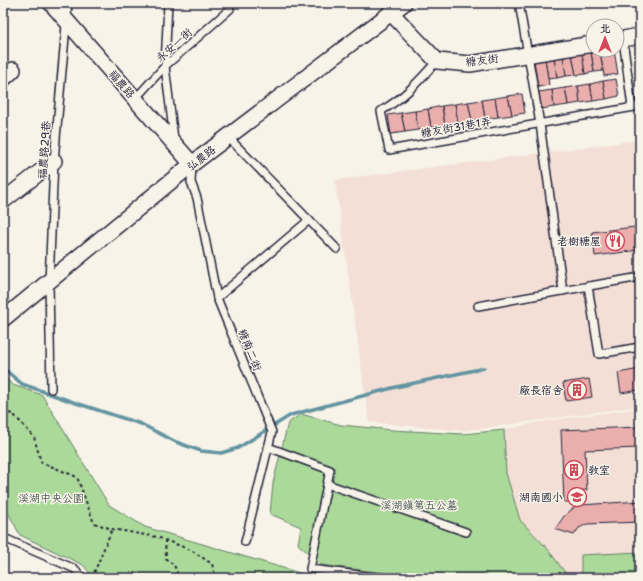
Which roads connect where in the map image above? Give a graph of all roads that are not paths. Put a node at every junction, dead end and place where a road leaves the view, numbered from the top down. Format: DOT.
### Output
graph roads {
  1 [pos="51,3"];
  2 [pos="68,3"];
  3 [pos="168,3"];
  4 [pos="404,3"];
  5 [pos="519,3"];
  6 [pos="230,9"];
  7 [pos="391,13"];
  8 [pos="66,19"];
  9 [pos="640,36"];
  10 [pos="625,39"];
  11 [pos="585,45"];
  12 [pos="528,54"];
  13 [pos="623,58"];
  14 [pos="437,61"];
  15 [pos="165,66"];
  16 [pos="135,99"];
  17 [pos="640,106"];
  18 [pos="632,107"];
  19 [pos="540,124"];
  20 [pos="228,137"];
  21 [pos="174,143"];
  22 [pos="54,161"];
  23 [pos="192,164"];
  24 [pos="3,201"];
  25 [pos="309,220"];
  26 [pos="337,249"];
  27 [pos="640,277"];
  28 [pos="49,283"];
  29 [pos="588,286"];
  30 [pos="563,291"];
  31 [pos="217,298"];
  32 [pos="478,306"];
  33 [pos="3,319"];
  34 [pos="640,347"];
  35 [pos="51,389"];
  36 [pos="268,447"];
  37 [pos="327,484"];
  38 [pos="466,532"];
  39 [pos="3,535"];
  40 [pos="245,542"];
  41 [pos="82,578"];
  42 [pos="383,578"];
  1 -- 8 [label="street, 福農路"];
  2 -- 8 [label="lane, 福農路29巷"];
  3 -- 15 [label="lane"];
  4 -- 7 [label="street, 弘農路"];
  5 -- 12 [label="lane"];
  6 -- 15 [label="lane, 永安一街"];
  7 -- 14 [label="street"];
  7 -- 20 [label="street, 弘農路"];
  8 -- 16 [label="street, 福農路"];
  8 -- 22 [label="lane, 福農路29巷"];
  9 -- 10 [label="street"];
  11 -- 12 [label="street, 糖友街"];
  12 -- 14 [label="street, 糖友街"];
  12 -- 19 [label="lane"];
  13 -- 18 [label="lane"];
  14 -- 19 [label="lane, 糖友街31巷1弄"];
  15 -- 16 [label="lane, 永安一街"];
  15 -- 21 [label="lane"];
  16 -- 21 [label="street, 福農路"];
  17 -- 18 [label="lane, 糖友街31巷1弄"];
  18 -- 19 [label="lane, 糖友街31巷1弄"];
  19 -- 30 [label="lane"];
  20 -- 23 [label="street, 弘農路"];
  20 -- 25 [label="lane"];
  21 -- 23 [label="street, 福農路"];
  22 -- 24 [label="street"];
  22 -- 28 [label="lane, 福農路29巷"];
  23 -- 28 [label="street, 弘農路"];
  23 -- 31 [label="lane, 糖南二街"];
  25 -- 26 [label="lane"];
  25 -- 31 [label="lane"];
  27 -- 29 [label="lane"];
  28 -- 33 [label="street, 弘農路"];
  28 -- 35 [label="lane, 福農路29巷"];
  29 -- 30 [label="lane"];
  29 -- 34 [label="lane"];
  30 -- 32 [label="lane"];
  31 -- 36 [label="lane, 糖南二街"];
  36 -- 37 [label="lane"];
  36 -- 40 [label="lane, 糖南二街"];
  37 -- 38 [label="lane"];
  37 -- 42 [label="lane"];
  39 -- 41 [label="lane"];
}
